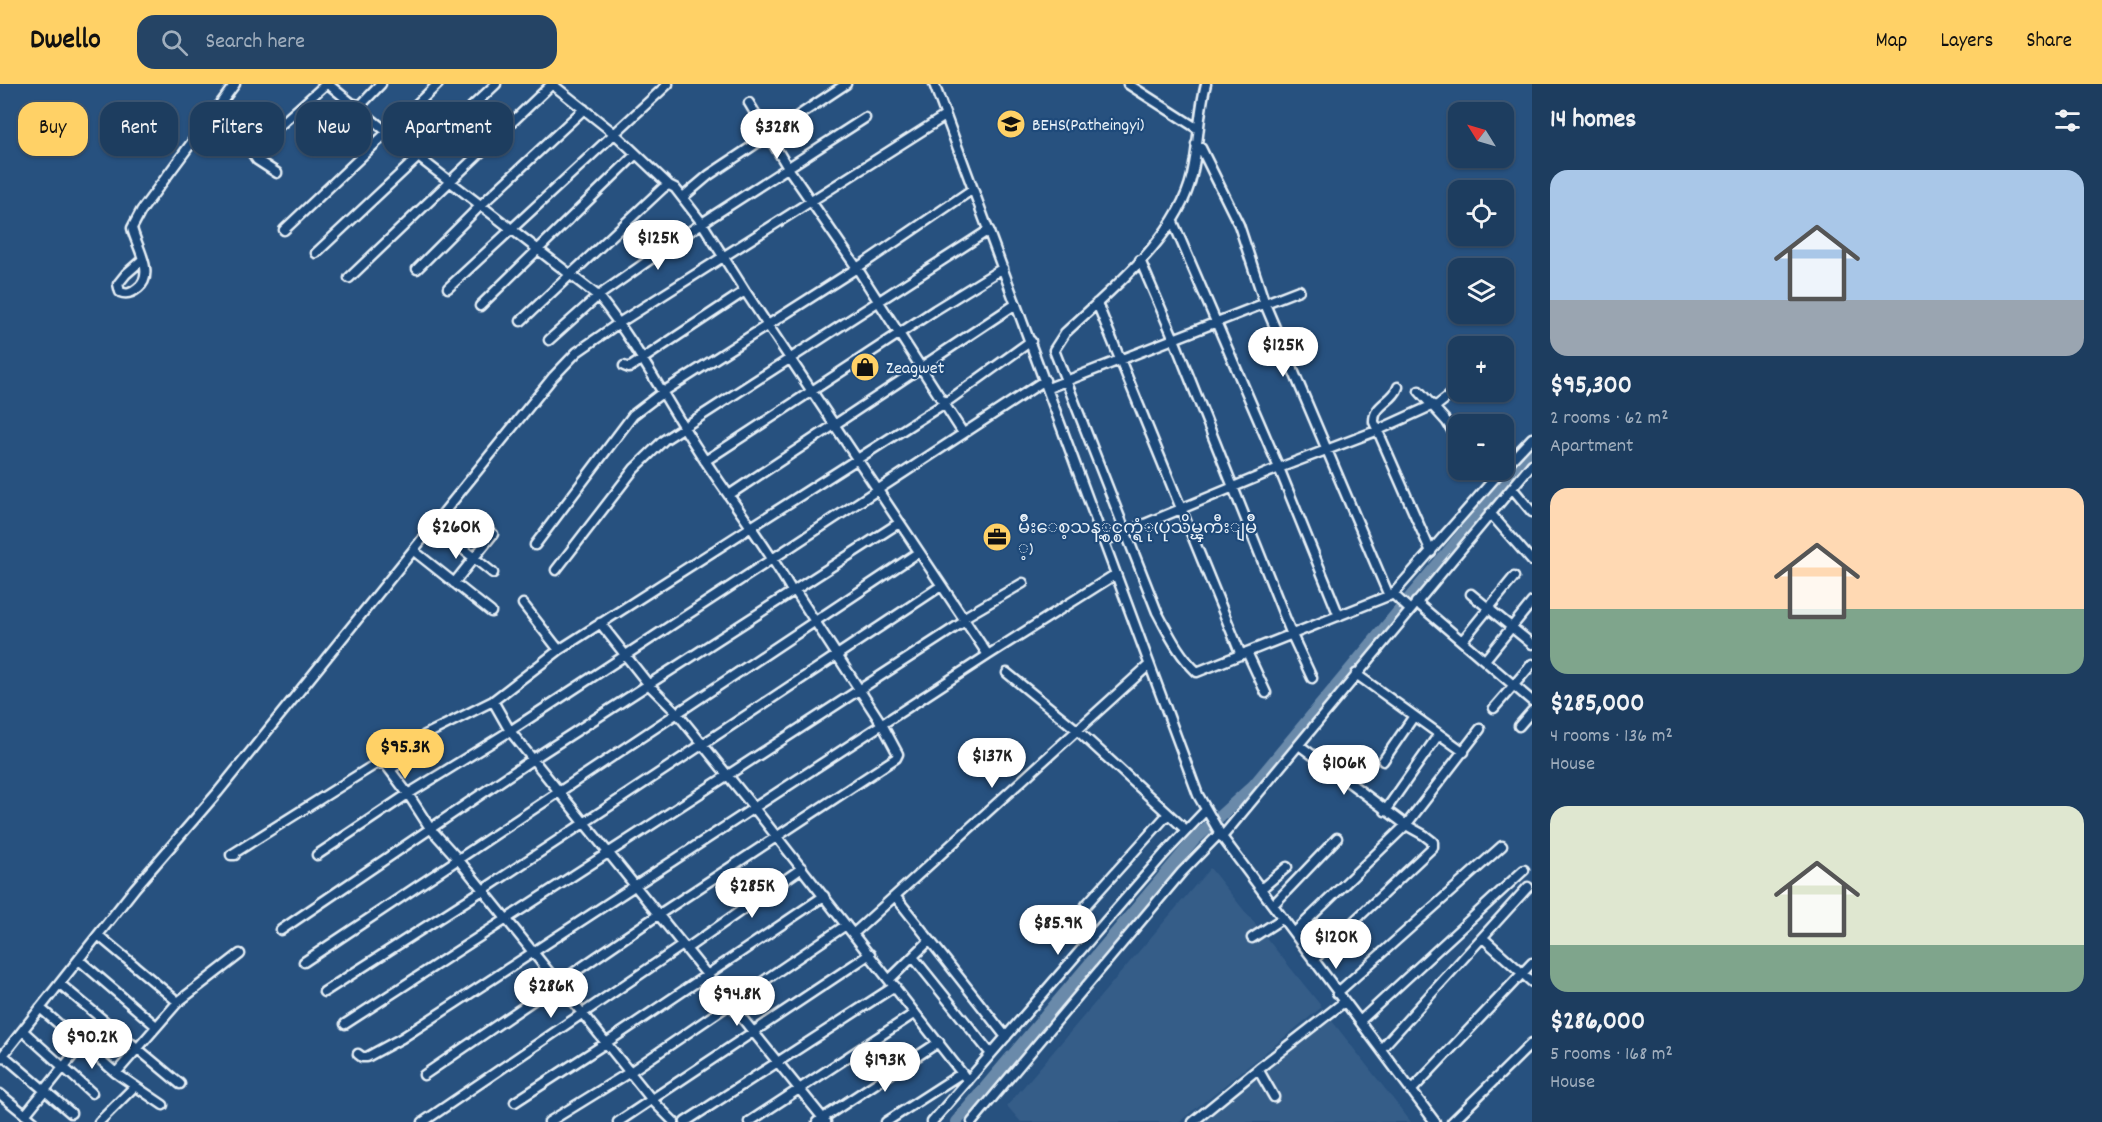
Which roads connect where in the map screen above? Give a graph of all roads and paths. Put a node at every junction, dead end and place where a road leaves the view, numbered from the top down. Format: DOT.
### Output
graph roads {
  1 [pos="235,84"];
  2 [pos="327,84"];
  3 [pos="381,84"];
  4 [pos="438,84"];
  5 [pos="495,84"];
  6 [pos="552,84"];
  7 [pos="668,84"];
  8 [pos="846,84"];
  9 [pos="934,84"];
  10 [pos="1128,84"];
  11 [pos="1206,84"];
  12 [pos="222,102"];
  13 [pos="353,102"];
  14 [pos="360,102"];
  15 [pos="418,102"];
  16 [pos="476,102"];
  17 [pos="749,103"];
  18 [pos="584,109"];
  19 [pos="945,116"];
  20 [pos="371,117"];
  21 [pos="865,118"];
  22 [pos="284,123"];
  23 [pos="383,128"];
  24 [pos="1198,129"];
  25 [pos="615,134"];
  26 [pos="383,135"];
  27 [pos="770,135"];
  28 [pos="1196,144"];
  29 [pos="190,146"];
  30 [pos="636,154"];
  31 [pos="254,156"];
  32 [pos="417,156"];
  33 [pos="788,168"];
  34 [pos="277,173"];
  35 [pos="449,180"];
  36 [pos="669,185"];
  37 [pos="974,189"];
  38 [pos="683,197"];
  39 [pos="811,201"];
  40 [pos="481,205"];
  41 [pos="1173,222"];
  42 [pos="702,223"];
  43 [pos="510,229"];
  44 [pos="284,230"];
  45 [pos="989,230"];
  46 [pos="538,249"];
  47 [pos="316,253"];
  48 [pos="724,257"];
  49 [pos="142,260"];
  50 [pos="1140,260"];
  51 [pos="857,268"];
  52 [pos="1003,268"];
  53 [pos="417,269"];
  54 [pos="569,274"];
  55 [pos="348,278"];
  56 [pos="448,288"];
  57 [pos="1299,290"];
  58 [pos="745,291"];
  59 [pos="598,296"];
  60 [pos="878,301"];
  61 [pos="1097,303"];
  62 [pos="1016,304"];
  63 [pos="1265,304"];
  64 [pos="480,306"];
  65 [pos="521,321"];
  66 [pos="619,323"];
  67 [pos="1216,323"];
  68 [pos="768,325"];
  69 [pos="899,334"];
  70 [pos="1174,339"];
  71 [pos="549,340"];
  72 [pos="1031,341"];
  73 [pos="642,358"];
  74 [pos="790,358"];
  75 [pos="1121,361"];
  76 [pos="624,366"];
  77 [pos="921,367"];
  78 [pos="1054,384"];
  79 [pos="1398,387"];
  80 [pos="812,391"];
  81 [pos="1419,391"];
  82 [pos="663,392"];
  83 [pos="1448,396"];
  84 [pos="945,402"];
  85 [pos="1434,406"];
  86 [pos="834,424"];
  87 [pos="683,426"];
  88 [pos="1448,426"];
  89 [pos="1377,431"];
  90 [pos="963,433"];
  91 [pos="1532,438"];
  92 [pos="1328,450"];
  93 [pos="1514,457"];
  94 [pos="857,459"];
  95 [pos="705,461"];
  96 [pos="1532,464"];
  97 [pos="1279,468"];
  98 [pos="1528,474"];
  99 [pos="1493,480"];
  100 [pos="1233,487"];
  101 [pos="1512,488"];
  102 [pos="877,490"];
  103 [pos="729,495"];
  104 [pos="1181,509"];
  105 [pos="1532,512"];
  106 [pos="1490,513"];
  107 [pos="899,523"];
  108 [pos="434,526"];
  109 [pos="751,527"];
  110 [pos="1124,533"];
  111 [pos="493,534"];
  112 [pos="1108,540"];
  113 [pos="535,545"];
  114 [pos="414,551"];
  115 [pos="919,552"];
  116 [pos="1431,552"];
  117 [pos="474,558"];
  118 [pos="773,558"];
  119 [pos="1532,561"];
  120 [pos="556,570"];
  121 [pos="493,573"];
  122 [pos="1116,574"];
  123 [pos="1514,577"];
  124 [pos="454,583"];
  125 [pos="1023,583"];
  126 [pos="941,586"];
  127 [pos="792,591"];
  128 [pos="1471,594"];
  129 [pos="1393,596"];
  130 [pos="1416,602"];
  131 [pos="1532,602"];
  132 [pos="523,604"];
  133 [pos="1408,608"];
  134 [pos="1488,608"];
  135 [pos="491,612"];
  136 [pos="1339,616"];
  137 [pos="964,620"];
  138 [pos="815,621"];
  139 [pos="600,623"];
  140 [pos="1511,627"];
  141 [pos="1292,635"];
  142 [pos="1462,641"];
  143 [pos="1532,644"];
  144 [pos="559,650"];
  145 [pos="1244,653"];
  146 [pos="626,654"];
  147 [pos="837,655"];
  148 [pos="988,655"];
  149 [pos="1485,660"];
  150 [pos="1532,664"];
  151 [pos="1149,665"];
  152 [pos="1007,673"];
  153 [pos="1356,674"];
  154 [pos="1312,678"];
  155 [pos="649,685"];
  156 [pos="1513,685"];
  157 [pos="859,690"];
  158 [pos="1266,693"];
  159 [pos="493,701"];
  160 [pos="1532,701"];
  161 [pos="1494,708"];
  162 [pos="1532,711"];
  163 [pos="677,713"];
  164 [pos="1413,716"];
  165 [pos="883,726"];
  166 [pos="1519,726"];
  167 [pos="1480,729"];
  168 [pos="1077,730"];
  169 [pos="510,731"];
  170 [pos="1439,734"];
  171 [pos="703,744"];
  172 [pos="1299,745"];
  173 [pos="1464,752"];
  174 [pos="533,759"];
  175 [pos="1383,761"];
  176 [pos="390,770"];
  177 [pos="727,775"];
  178 [pos="559,792"];
  179 [pos="408,794"];
  180 [pos="755,809"];
  181 [pos="1386,811"];
  182 [pos="1207,812"];
  183 [pos="1168,814"];
  184 [pos="584,823"];
  185 [pos="1406,825"];
  186 [pos="430,828"];
  187 [pos="1186,830"];
  188 [pos="1220,833"];
  189 [pos="778,837"];
  190 [pos="1337,838"];
  191 [pos="1502,846"];
  192 [pos="608,852"];
  193 [pos="235,855"];
  194 [pos="317,855"];
  195 [pos="458,859"];
  196 [pos="1287,867"];
  197 [pos="802,868"];
  198 [pos="1524,870"];
  199 [pos="635,886"];
  200 [pos="1528,887"];
  201 [pos="1261,889"];
  202 [pos="483,890"];
  203 [pos="824,896"];
  204 [pos="895,896"];
  205 [pos="1273,905"];
  206 [pos="1086,906"];
  207 [pos="658,915"];
  208 [pos="1283,918"];
  209 [pos="507,919"];
  210 [pos="846,925"];
  211 [pos="281,930"];
  212 [pos="853,933"];
  213 [pos="1294,933"];
  214 [pos="98,935"];
  215 [pos="1252,938"];
  216 [pos="1483,938"];
  217 [pos="930,940"];
  218 [pos="685,947"];
  219 [pos="534,953"];
  220 [pos="240,954"];
  221 [pos="870,954"];
  222 [pos="913,957"];
  223 [pos="79,960"];
  224 [pos="1313,960"];
  225 [pos="304,962"];
  226 [pos="1532,963"];
  227 [pos="1523,974"];
  228 [pos="707,975"];
  229 [pos="1532,982"];
  230 [pos="558,983"];
  231 [pos="892,983"];
  232 [pos="60,984"];
  233 [pos="324,992"];
  234 [pos="1337,993"];
  235 [pos="177,1002"];
  236 [pos="1344,1002"];
  237 [pos="730,1004"];
  238 [pos="40,1008"];
  239 [pos="915,1013"];
  240 [pos="582,1014"];
  241 [pos="1360,1021"];
  242 [pos="345,1024"];
  243 [pos="156,1026"];
  244 [pos="23,1030"];
  245 [pos="753,1032"];
  246 [pos="1006,1036"];
  247 [pos="939,1042"];
  248 [pos="1532,1043"];
  249 [pos="82,1044"];
  250 [pos="606,1044"];
  251 [pos="136,1047"];
  252 [pos="1381,1049"];
  253 [pos="358,1054"];
  254 [pos="991,1054"];
  255 [pos="1,1057"];
  256 [pos="777,1062"];
  257 [pos="63,1067"];
  258 [pos="1258,1069"];
  259 [pos="630,1072"];
  260 [pos="116,1073"];
  261 [pos="424,1075"];
  262 [pos="965,1077"];
  263 [pos="180,1084"];
  264 [pos="135,1086"];
  265 [pos="798,1088"];
  266 [pos="45,1090"];
  267 [pos="1411,1091"];
  268 [pos="92,1093"];
  269 [pos="0,1094"];
  270 [pos="1274,1097"];
  271 [pos="652,1100"];
  272 [pos="515,1102"];
  273 [pos="163,1105"];
  274 [pos="71,1113"];
  275 [pos="25,1114"];
  276 [pos="822,1121"];
  277 [pos="34,1122"];
  278 [pos="99,1122"];
  279 [pos="423,1122"];
  280 [pos="549,1122"];
  281 [pos="618,1122"];
  282 [pos="674,1122"];
  283 [pos="685,1122"];
  284 [pos="749,1122"];
  285 [pos="886,1122"];
  286 [pos="932,1122"];
  287 [pos="972,1122"];
  288 [pos="1193,1122"];
  289 [pos="1435,1122"];
  290 [pos="1452,1122"];
  1 -- 12 [label="street"];
  2 -- 13 [label="street"];
  2 -- 22 [label="street"];
  3 -- 14 [label="street"];
  4 -- 15 [label="street"];
  5 -- 16 [label="street"];
  6 -- 18 [label="street"];
  6 -- 35 [label="street"];
  7 -- 25 [label="street"];
  8 -- 27 [label="street"];
  9 -- 19 [label="street"];
  10 -- 24 [label="street"];
  11 -- 24 [label="street"];
  17 -- 27 [label="street"];
  18 -- 25 [label="street"];
  18 -- 40 [label="street"];
  19 -- 37 [label="street"];
  19 -- 39 [label="street"];
  20 -- 23 [label="street"];
  21 -- 33 [label="street"];
  24 -- 28 [label="street"];
  25 -- 30 [label="street"];
  25 -- 43 [label="street"];
  26 -- 44 [label="street"];
  27 -- 33 [label="street"];
  27 -- 38 [label="street"];
  28 -- 41 [label="street"];
  28 -- 63 [label="street"];
  29 -- 49 [label="street"];
  30 -- 36 [label="street"];
  30 -- 46 [label="street"];
  31 -- 34 [label="street"];
  32 -- 35 [label="street"];
  32 -- 47 [label="street"];
  33 -- 39 [label="street"];
  33 -- 42 [label="street"];
  35 -- 40 [label="street"];
  35 -- 55 [label="street"];
  36 -- 38 [label="street"];
  36 -- 54 [label="street"];
  37 -- 45 [label="street"];
  37 -- 51 [label="street"];
  38 -- 42 [label="street"];
  39 -- 48 [label="street"];
  39 -- 51 [label="street"];
  40 -- 43 [label="street"];
  40 -- 53 [label="street"];
  41 -- 50 [label="street"];
  41 -- 67 [label="street"];
  42 -- 48 [label="street"];
  42 -- 59 [label="street"];
  43 -- 46 [label="street"];
  43 -- 56 [label="street"];
  45 -- 52 [label="street"];
  45 -- 60 [label="street"];
  46 -- 54 [label="street"];
  46 -- 64 [label="street"];
  48 -- 58 [label="street"];
  48 -- 66 [label="street"];
  50 -- 61 [label="street"];
  50 -- 70 [label="street"];
  51 -- 60 [label="street"];
  51 -- 68 [label="street"];
  52 -- 62 [label="street"];
  52 -- 69 [label="street"];
  54 -- 59 [label="street"];
  54 -- 65 [label="street"];
  57 -- 63 [label="street"];
  58 -- 68 [label="street"];
  58 -- 73 [label="street"];
  59 -- 66 [label="street"];
  59 -- 71 [label="street"];
  60 -- 69 [label="street"];
  60 -- 74 [label="street"];
  61 -- 75 [label="street"];
  61 -- 78 [label="street"];
  62 -- 72 [label="street"];
  62 -- 77 [label="street"];
  63 -- 67 [label="street"];
  63 -- 92 [label="street"];
  66 -- 73 [label="street"];
  66 -- 108 [label="street"];
  67 -- 70 [label="street"];
  67 -- 97 [label="street"];
  68 -- 74 [label="street"];
  68 -- 82 [label="street"];
  69 -- 77 [label="street"];
  69 -- 80 [label="street"];
  70 -- 75 [label="street"];
  70 -- 100 [label="street"];
  72 -- 78 [label="street"];
  72 -- 84 [label="street"];
  73 -- 76 [label="street"];
  73 -- 82 [label="street"];
  74 -- 80 [label="street"];
  74 -- 87 [label="street"];
  75 -- 78 [label="street"];
  75 -- 104 [label="street"];
  77 -- 84 [label="street"];
  77 -- 86 [label="street"];
  78 -- 90 [label="street"];
  78 -- 110 [label="street"];
  78 -- 112 [label="street"];
  79 -- 89 [label="street"];
  80 -- 86 [label="street"];
  80 -- 95 [label="street"];
  81 -- 85 [label="street"];
  82 -- 87 [label="street"];
  82 -- 113 [label="street"];
  83 -- 85 [label="street"];
  84 -- 90 [label="street"];
  84 -- 94 [label="street"];
  85 -- 88 [label="street"];
  85 -- 89 [label="street"];
  86 -- 94 [label="street"];
  86 -- 103 [label="street"];
  87 -- 95 [label="street"];
  87 -- 120 [label="street"];
  89 -- 92 [label="street"];
  89 -- 116 [label="street"];
  90 -- 102 [label="street"];
  91 -- 93 [label="street"];
  92 -- 97 [label="street"];
  92 -- 129 [label="street"];
  94 -- 102 [label="street"];
  94 -- 109 [label="street"];
  95 -- 103 [label="street"];
  96 -- 98 [label="street"];
  97 -- 100 [label="street"];
  97 -- 136 [label="street"];
  98 -- 101 [label="street"];
  99 -- 116 [label="street"];
  100 -- 104 [label="street"];
  100 -- 141 [label="street"];
  101 -- 105 [label="street"];
  101 -- 106 [label="street"];
  102 -- 107 [label="street"];
  102 -- 118 [label="street"];
  103 -- 109 [label="street"];
  104 -- 110 [label="street"];
  104 -- 145 [label="street"];
  106 -- 119 [label="street"];
  106 -- 130 [label="street"];
  107 -- 115 [label="street"];
  107 -- 127 [label="street"];
  108 -- 114 [label="street"];
  108 -- 117 [label="street"];
  109 -- 118 [label="street"];
  109 -- 139 [label="street"];
  110 -- 112 [label="street"];
  110 -- 145 [label="street"];
  111 -- 117 [label="street"];
  112 -- 122 [label="street"];
  114 -- 124 [label="street"];
  114 -- 214 [label="street"];
  115 -- 126 [label="street"];
  115 -- 138 [label="street"];
  116 -- 129 [label="street"];
  117 -- 121 [label="street"];
  117 -- 124 [label="street"];
  118 -- 127 [label="street"];
  118 -- 146 [label="street"];
  122 -- 148 [label="street"];
  122 -- 151 [label="street"];
  123 -- 134 [label="street"];
  124 -- 135 [label="street"];
  125 -- 137 [label="street"];
  126 -- 137 [label="street"];
  126 -- 147 [label="street"];
  127 -- 138 [label="street"];
  127 -- 155 [label="street"];
  128 -- 134 [label="street"];
  129 -- 133 [label="street"];
  129 -- 136 [label="street"];
  130 -- 133 [label="street"];
  130 -- 142 [label="street"];
  131 -- 140 [label="street"];
  132 -- 144 [label="street"];
  133 -- 153 [label="street"];
  134 -- 140 [label="street"];
  134 -- 142 [label="street"];
  136 -- 141 [label="street"];
  137 -- 148 [label="street"];
  137 -- 157 [label="street"];
  138 -- 147 [label="street"];
  138 -- 163 [label="street"];
  139 -- 144 [label="street"];
  139 -- 146 [label="street"];
  140 -- 143 [label="street"];
  140 -- 149 [label="street"];
  141 -- 145 [label="street"];
  141 -- 154 [label="street"];
  142 -- 149 [label="street"];
  144 -- 159 [label="street"];
  145 -- 158 [label="street"];
  146 -- 155 [label="street"];
  146 -- 169 [label="street"];
  147 -- 157 [label="street"];
  147 -- 171 [label="street"];
  148 -- 165 [label="street"];
  149 -- 156 [label="street"];
  150 -- 156 [label="street"];
  151 -- 168 [label="street"];
  151 -- 182 [label="street"];
  152 -- 168 [label="street"];
  153 -- 164 [label="street"];
  153 -- 172 [label="street"];
  155 -- 163 [label="street"];
  155 -- 174 [label="street"];
  156 -- 160 [label="street"];
  156 -- 161 [label="street"];
  157 -- 165 [label="street"];
  157 -- 177 [label="street"];
  159 -- 169 [label="street"];
  159 -- 176 [label="street"];
  162 -- 166 [label="street"];
  163 -- 171 [label="street"];
  163 -- 178 [label="street"];
  164 -- 170 [label="street"];
  164 -- 175 [label="street"];
  165 -- 180 [label="street"];
  165 -- 189 [label="street"];
  167 -- 173 [label="street"];
  168 -- 183 [label="street"];
  168 -- 204 [label="street"];
  169 -- 174 [label="street"];
  169 -- 179 [label="street"];
  170 -- 173 [label="street"];
  170 -- 181 [label="street"];
  171 -- 177 [label="street"];
  171 -- 184 [label="street"];
  172 -- 181 [label="street"];
  172 -- 188 [label="street"];
  173 -- 185 [label="street"];
  174 -- 178 [label="street"];
  174 -- 186 [label="street"];
  176 -- 179 [label="street"];
  176 -- 193 [label="street"];
  177 -- 180 [label="street"];
  177 -- 192 [label="street"];
  178 -- 184 [label="street"];
  178 -- 195 [label="street"];
  179 -- 186 [label="street"];
  179 -- 194 [label="street"];
  180 -- 189 [label="street"];
  180 -- 199 [label="street"];
  181 -- 185 [label="street"];
  182 -- 187 [label="street"];
  182 -- 188 [label="street"];
  183 -- 187 [label="street"];
  183 -- 206 [label="street"];
  184 -- 192 [label="street"];
  184 -- 202 [label="street"];
  185 -- 213 [label="street"];
  185 -- 224 [label="street"];
  186 -- 195 [label="street"];
  186 -- 211 [label="street"];
  187 -- 246 [label="street"];
  188 -- 201 [label="street"];
  188 -- 287 [label="street"];
  189 -- 197 [label="street"];
  189 -- 207 [label="street"];
  190 -- 205 [label="street"];
  191 -- 234 [label="street"];
  192 -- 199 [label="street"];
  192 -- 209 [label="street"];
  195 -- 202 [label="street"];
  195 -- 225 [label="street"];
  196 -- 201 [label="street"];
  197 -- 203 [label="street"];
  197 -- 218 [label="street"];
  198 -- 241 [label="street"];
  199 -- 207 [label="street"];
  199 -- 219 [label="street"];
  200 -- 216 [label="street"];
  201 -- 205 [label="street"];
  202 -- 209 [label="street"];
  202 -- 233 [label="street"];
  203 -- 210 [label="street"];
  203 -- 228 [label="street"];
  204 -- 212 [label="street"];
  204 -- 217 [label="street"];
  205 -- 208 [label="street"];
  207 -- 218 [label="street"];
  207 -- 230 [label="street"];
  208 -- 213 [label="street"];
  208 -- 215 [label="street"];
  209 -- 219 [label="street"];
  209 -- 242 [label="street"];
  210 -- 212 [label="street"];
  210 -- 237 [label="street"];
  212 -- 221 [label="street"];
  213 -- 224 [label="street"];
  214 -- 223 [label="street"];
  214 -- 235 [label="street"];
  216 -- 227 [label="street"];
  216 -- 252 [label="street"];
  217 -- 222 [label="street"];
  217 -- 246 [label="street"];
  218 -- 228 [label="street"];
  218 -- 240 [label="street"];
  219 -- 230 [label="street"];
  219 -- 253 [label="street"];
  220 -- 235 [label="street"];
  221 -- 231 [label="street"];
  221 -- 245 [label="street"];
  222 -- 231 [label="street"];
  222 -- 254 [label="street"];
  223 -- 232 [label="street"];
  223 -- 243 [label="street"];
  224 -- 234 [label="street"];
  226 -- 227 [label="street"];
  227 -- 229 [label="street"];
  227 -- 267 [label="street"];
  228 -- 237 [label="street"];
  228 -- 250 [label="street"];
  230 -- 240 [label="street"];
  230 -- 261 [label="street"];
  231 -- 239 [label="street"];
  231 -- 256 [label="street"];
  232 -- 238 [label="street"];
  232 -- 251 [label="street"];
  234 -- 236 [label="street"];
  235 -- 243 [label="street"];
  236 -- 241 [label="street"];
  236 -- 258 [label="street"];
  237 -- 245 [label="street"];
  237 -- 259 [label="street"];
  238 -- 244 [label="street"];
  238 -- 249 [label="street"];
  239 -- 247 [label="street"];
  239 -- 265 [label="street"];
  240 -- 250 [label="street"];
  240 -- 279 [label="street"];
  241 -- 252 [label="street"];
  243 -- 251 [label="street"];
  244 -- 255 [label="street"];
  244 -- 257 [label="street"];
  245 -- 256 [label="street"];
  245 -- 271 [label="street"];
  246 -- 254 [label="street"];
  247 -- 262 [label="street"];
  247 -- 276 [label="street"];
  248 -- 290 [label="street"];
  249 -- 257 [label="street"];
  249 -- 260 [label="street"];
  250 -- 259 [label="street"];
  250 -- 272 [label="street"];
  251 -- 260 [label="street"];
  251 -- 263 [label="street"];
  252 -- 267 [label="street"];
  254 -- 262 [label="street"];
  255 -- 266 [label="street"];
  256 -- 265 [label="street"];
  256 -- 283 [label="street"];
  257 -- 266 [label="street"];
  257 -- 268 [label="street"];
  258 -- 270 [label="street"];
  258 -- 288 [label="street"];
  259 -- 271 [label="street"];
  259 -- 280 [label="street"];
  260 -- 264 [label="street"];
  262 -- 285 [label="street"];
  262 -- 286 [label="street"];
  264 -- 273 [label="street"];
  264 -- 278 [label="street"];
  265 -- 276 [label="street"];
  265 -- 284 [label="street"];
  266 -- 274 [label="street"];
  266 -- 275 [label="street"];
  267 -- 289 [label="street"];
  269 -- 275 [label="street"];
  271 -- 281 [label="street"];
  271 -- 282 [label="street"];
  275 -- 277 [label="street"];
}
